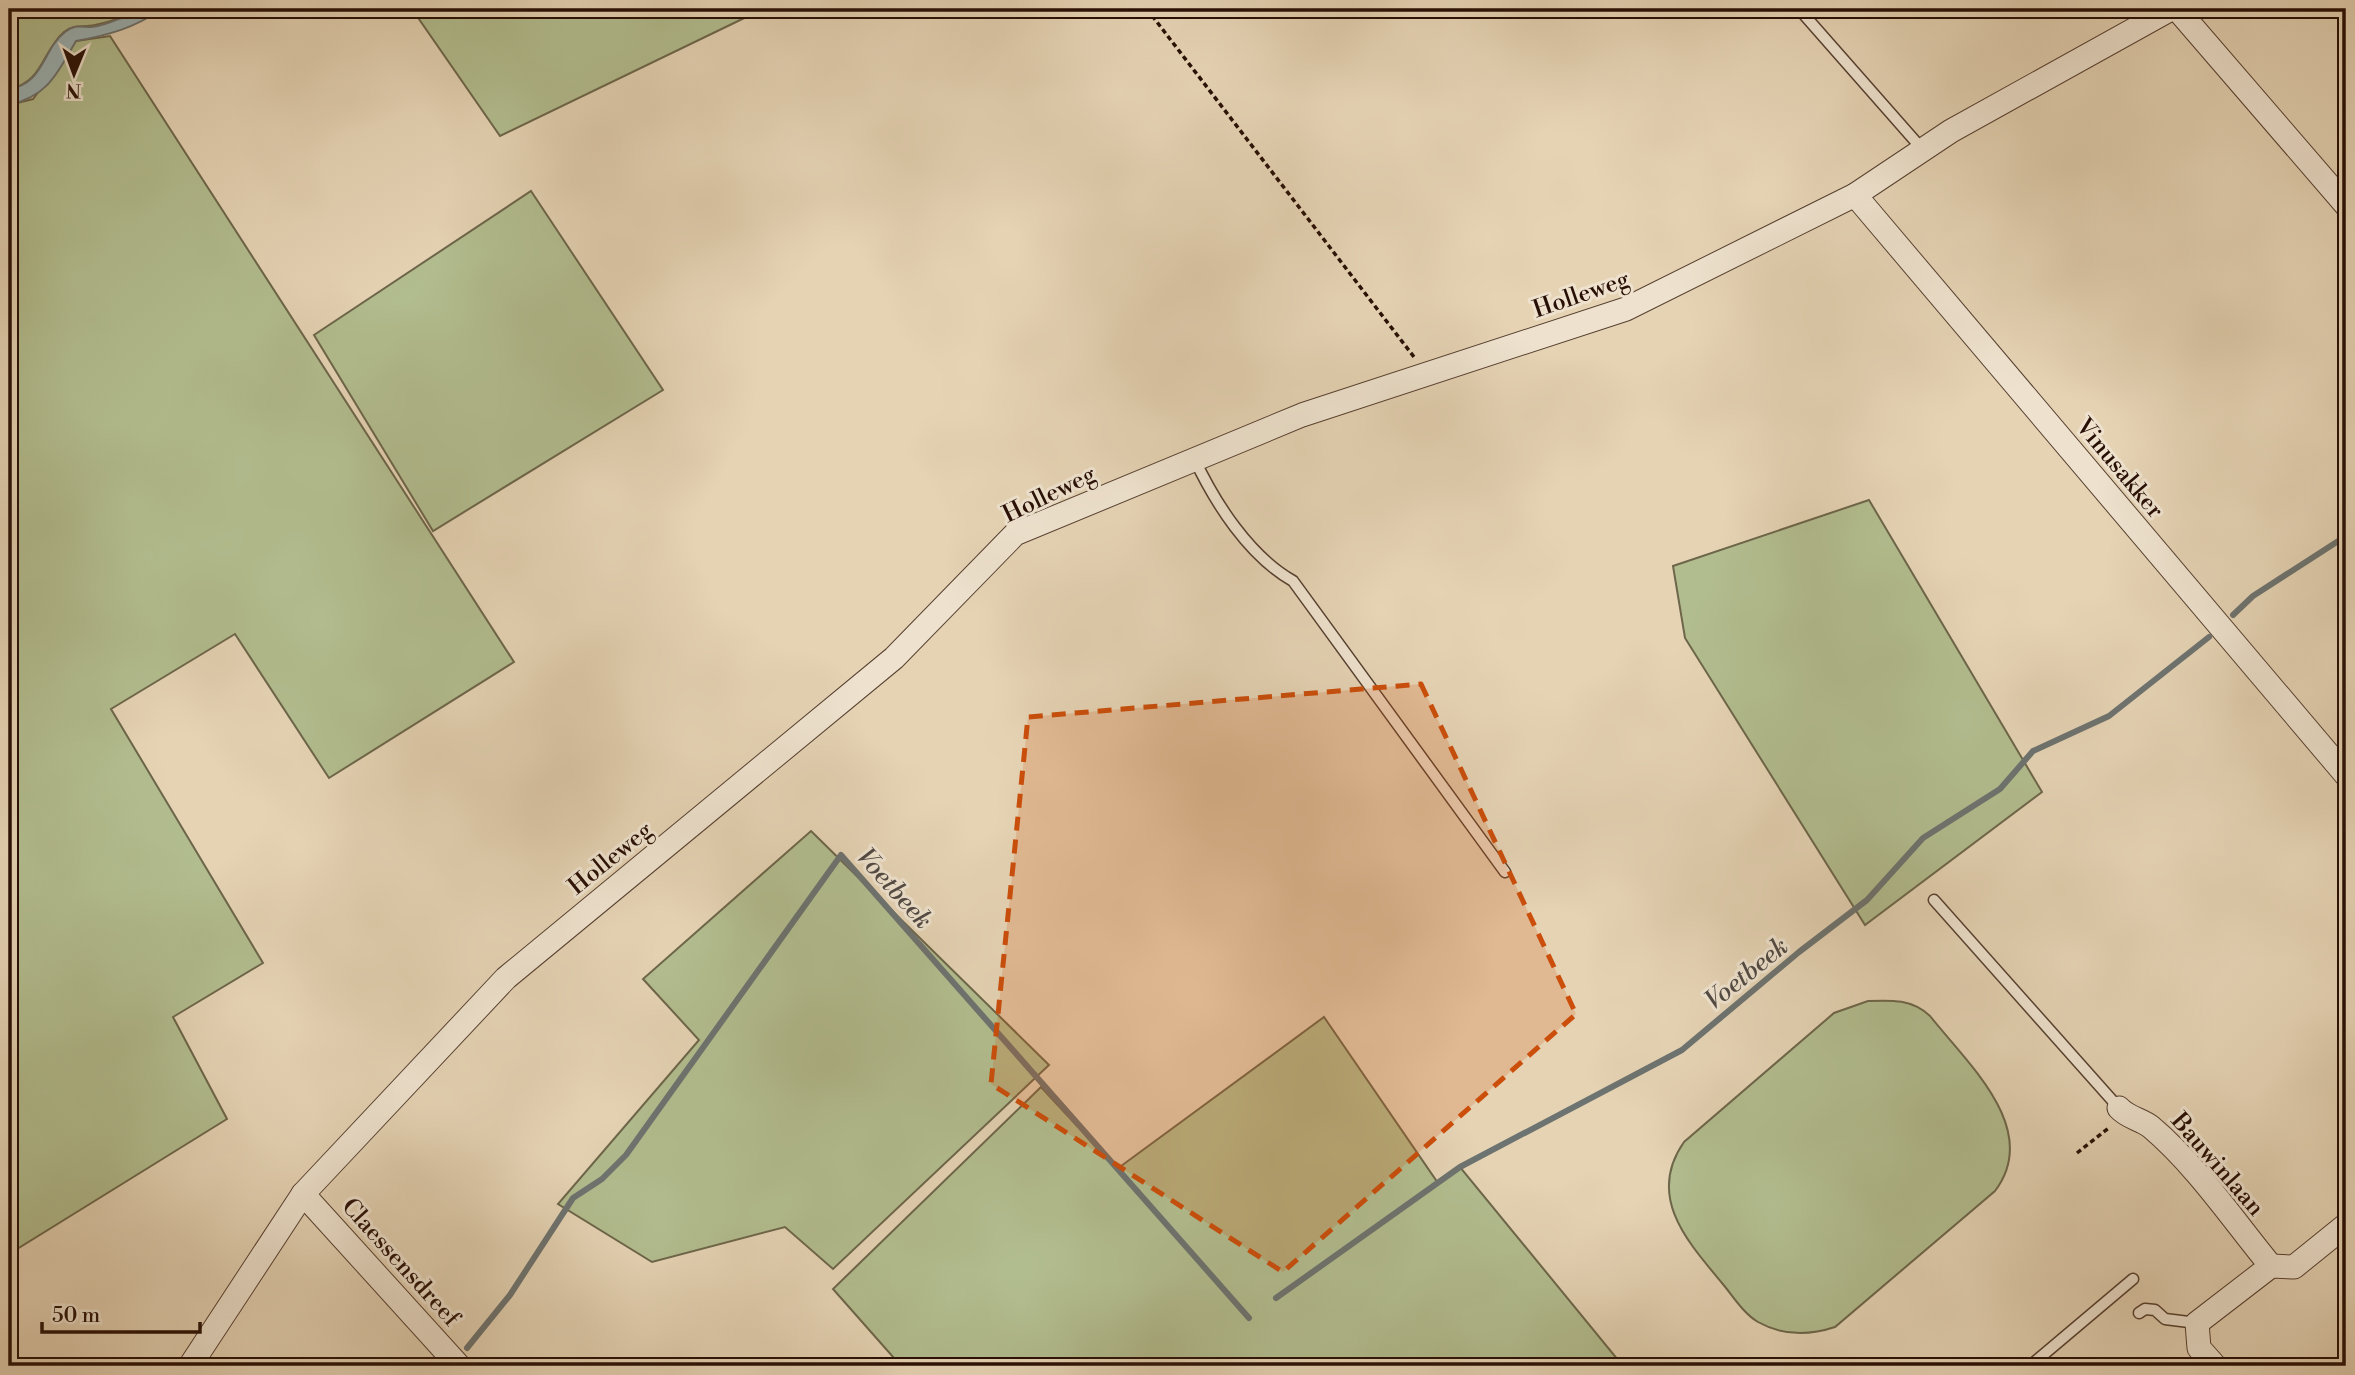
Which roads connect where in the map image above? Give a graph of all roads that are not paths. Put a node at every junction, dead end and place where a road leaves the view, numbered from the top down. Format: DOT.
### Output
graph roads {
  1 [pos="1799,9"];
  2 [pos="2171,9"];
  3 [pos="2177,9"];
  4 [pos="1923,149"];
  5 [pos="1855,195"];
  6 [pos="2346,205"];
  7 [pos="1194,458"];
  8 [pos="2346,775"];
  9 [pos="1505,872"];
  10 [pos="1934,900"];
  11 [pos="2122,1112"];
  12 [pos="303,1194"];
  13 [pos="2346,1225"];
  14 [pos="2271,1266"];
  15 [pos="2133,1279"];
  16 [pos="2139,1313"];
  17 [pos="2197,1323"];
  18 [pos="190,1366"];
  19 [pos="459,1366"];
  20 [pos="2030,1366"];
  21 [pos="2215,1366"];
  1 -- 4 [label="lane"];
  2 -- 4 [label="street, Holleweg"];
  3 -- 6 [label="street"];
  4 -- 5 [label="street, Holleweg"];
  5 -- 7 [label="street, Holleweg"];
  5 -- 8 [label="street, Vinusakker"];
  7 -- 9 [label="lane"];
  7 -- 12 [label="street, Holleweg"];
  10 -- 11 [label="lane"];
  11 -- 14 [label="street, Bauwinlaan"];
  12 -- 18 [label="street, Holleweg"];
  12 -- 19 [label="street, Claessensdreef"];
  13 -- 14 [label="street"];
  14 -- 17 [label="street"];
  15 -- 20 [label="lane"];
  16 -- 17 [label="lane"];
  17 -- 21 [label="street"];
}
